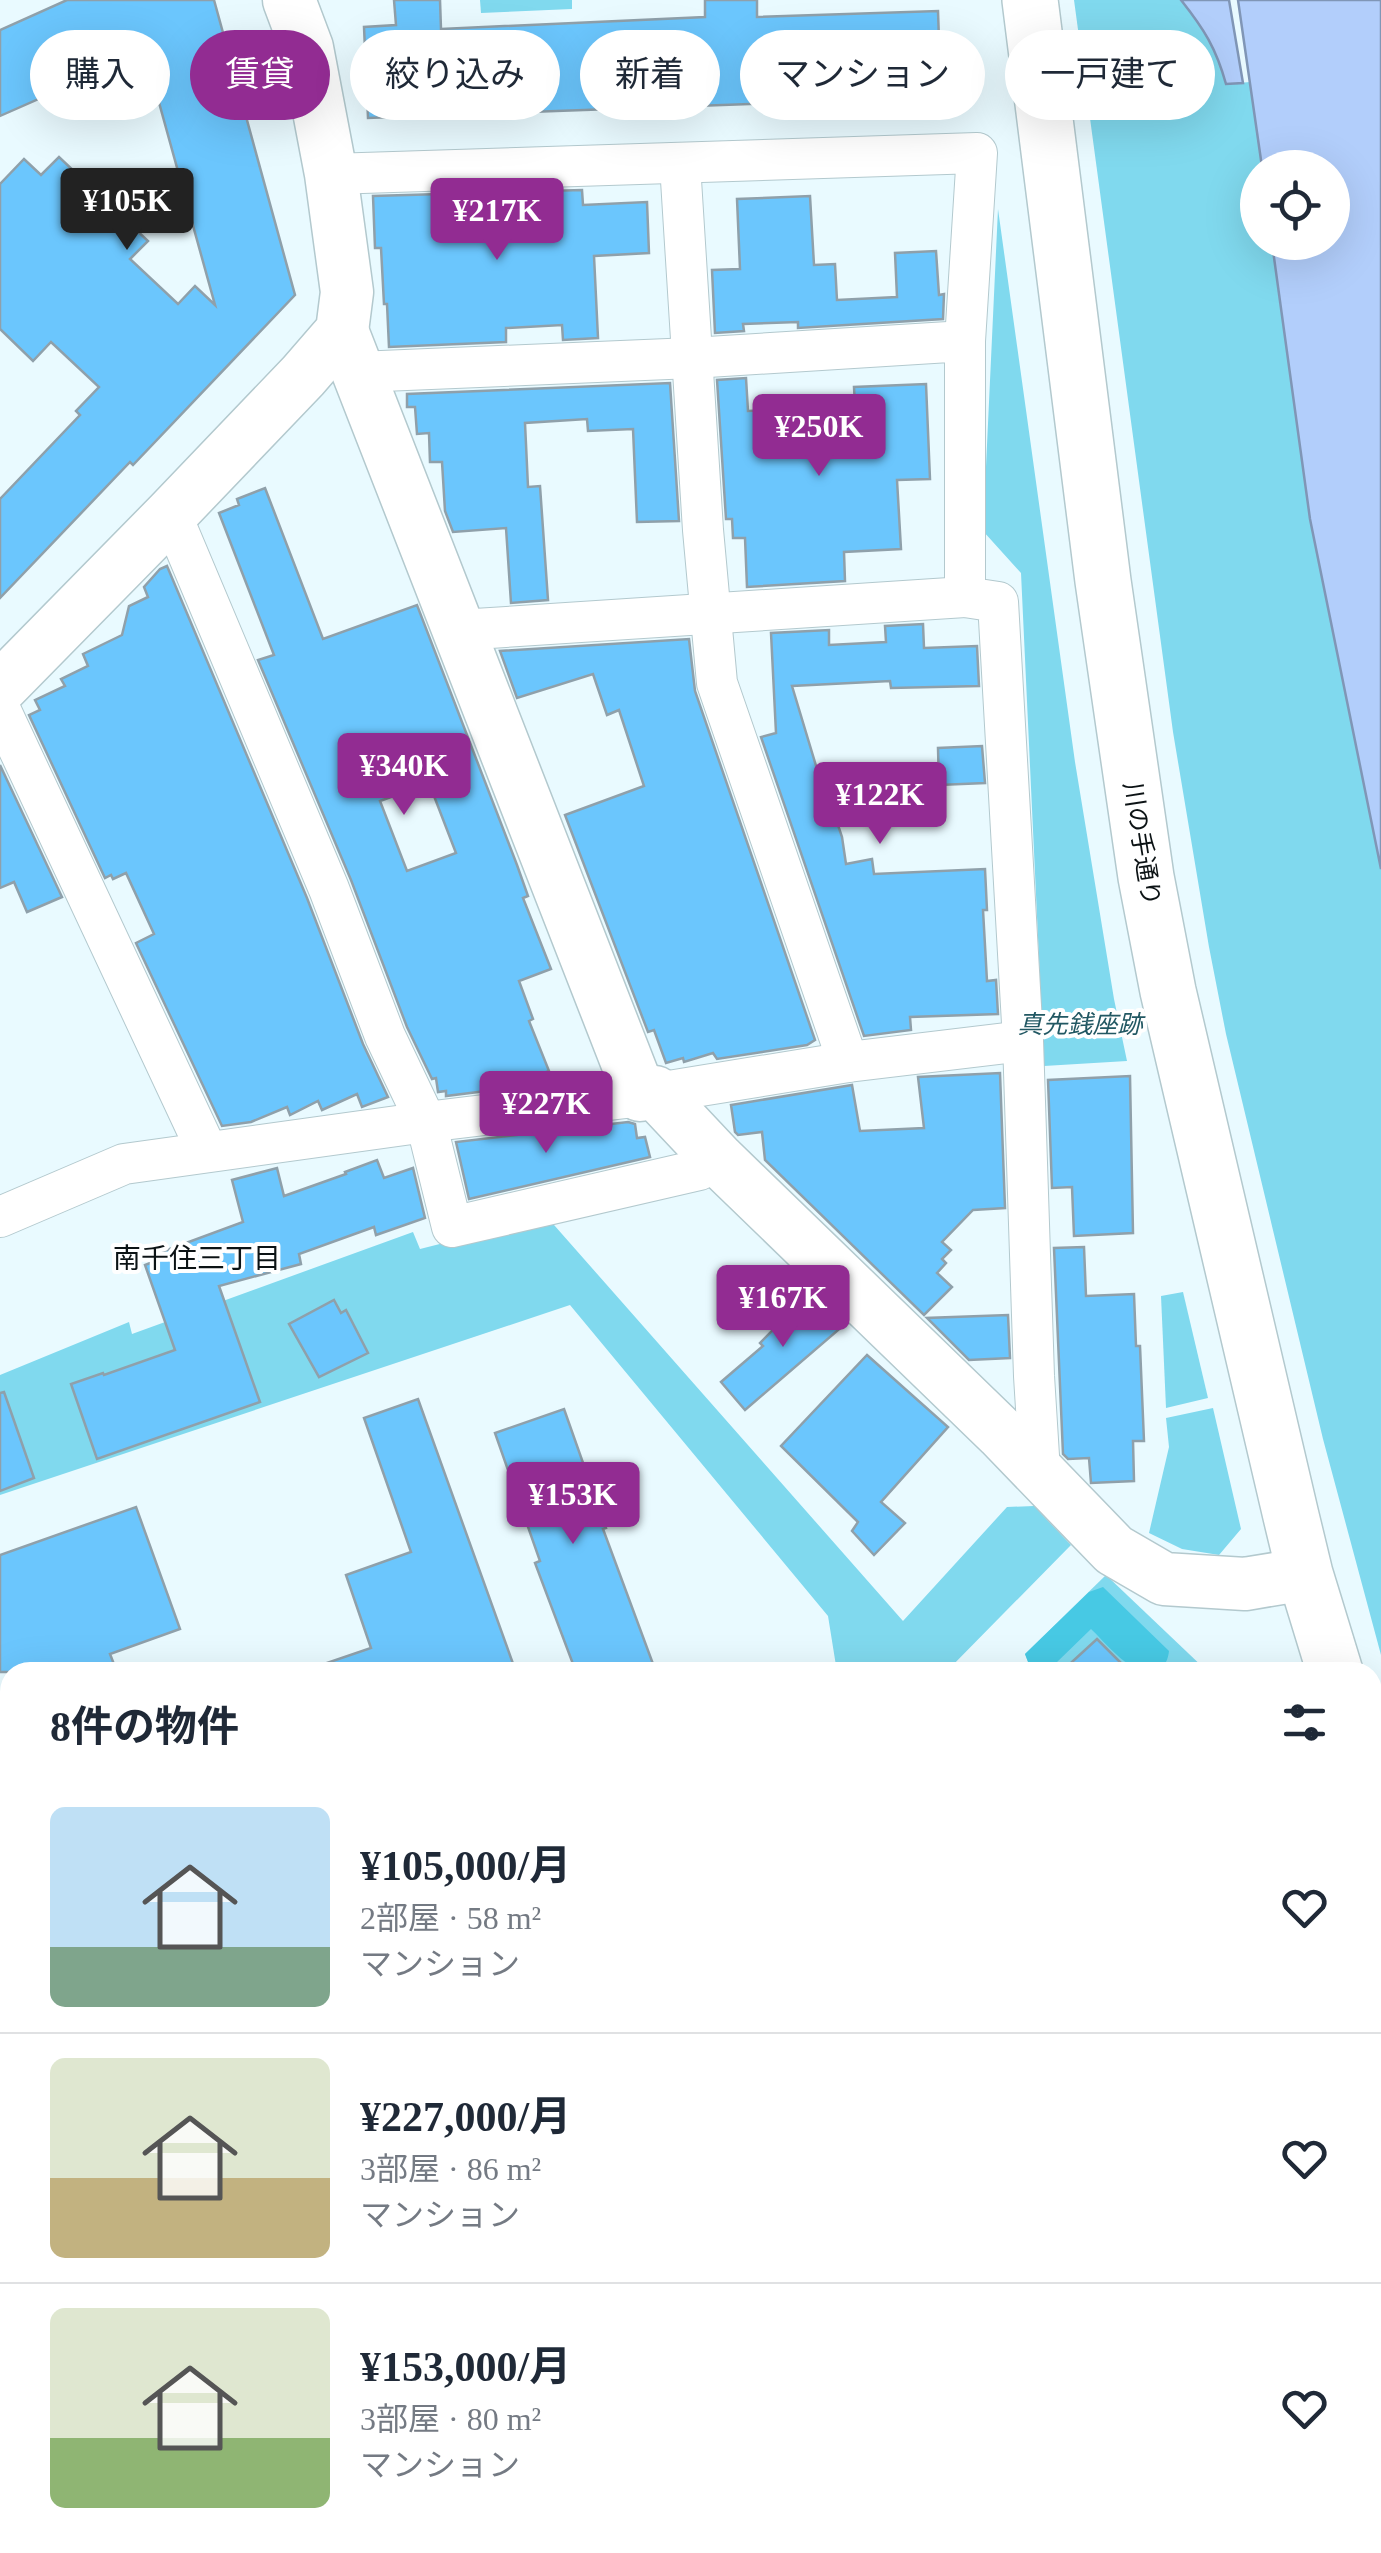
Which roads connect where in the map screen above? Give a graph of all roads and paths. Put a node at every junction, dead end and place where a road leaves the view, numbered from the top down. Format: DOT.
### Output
graph roads {
  1 [pos="289,0"];
  2 [pos="1033,22"];
  3 [pos="680,164"];
  4 [pos="330,174"];
  5 [pos="965,341"];
  6 [pos="350,351"];
  7 [pos="692,358"];
  8 [pos="171,514"];
  9 [pos="966,596"];
  10 [pos="709,612"];
  11 [pos="459,630"];
  12 [pos="0,688"];
  13 [pos="0,709"];
  14 [pos="1022,1041"];
  15 [pos="848,1062"];
  16 [pos="647,1094"];
  17 [pos="426,1122"];
  18 [pos="206,1151"];
  19 [pos="719,1160"];
  20 [pos="0,1217"];
  21 [pos="1040,1472"];
  22 [pos="1305,1574"];
  23 [pos="1332,1662"];
  1 -- 4 [label="street"];
  2 -- 22 [label="main road, 川の手通り"];
  3 -- 4 [label="street"];
  3 -- 5 [label="street"];
  3 -- 7 [label="street"];
  4 -- 6 [label="street"];
  5 -- 7 [label="street"];
  5 -- 9 [label="street"];
  6 -- 7 [label="street"];
  6 -- 8 [label="street"];
  6 -- 11 [label="street"];
  7 -- 10 [label="street"];
  8 -- 12 [label="street"];
  8 -- 17 [label="street"];
  9 -- 10 [label="street"];
  9 -- 14 [label="street"];
  10 -- 11 [label="street"];
  10 -- 15 [label="street"];
  11 -- 16 [label="street"];
  13 -- 18 [label="street"];
  14 -- 15 [label="street"];
  14 -- 21 [label="street"];
  15 -- 16 [label="street"];
  16 -- 17 [label="street"];
  16 -- 19 [label="street"];
  17 -- 18 [label="street"];
  17 -- 19 [label="street"];
  18 -- 20 [label="street"];
  19 -- 21 [label="street"];
  21 -- 22 [label="street"];
  22 -- 23 [label="main road, 川の手通り"];
}
